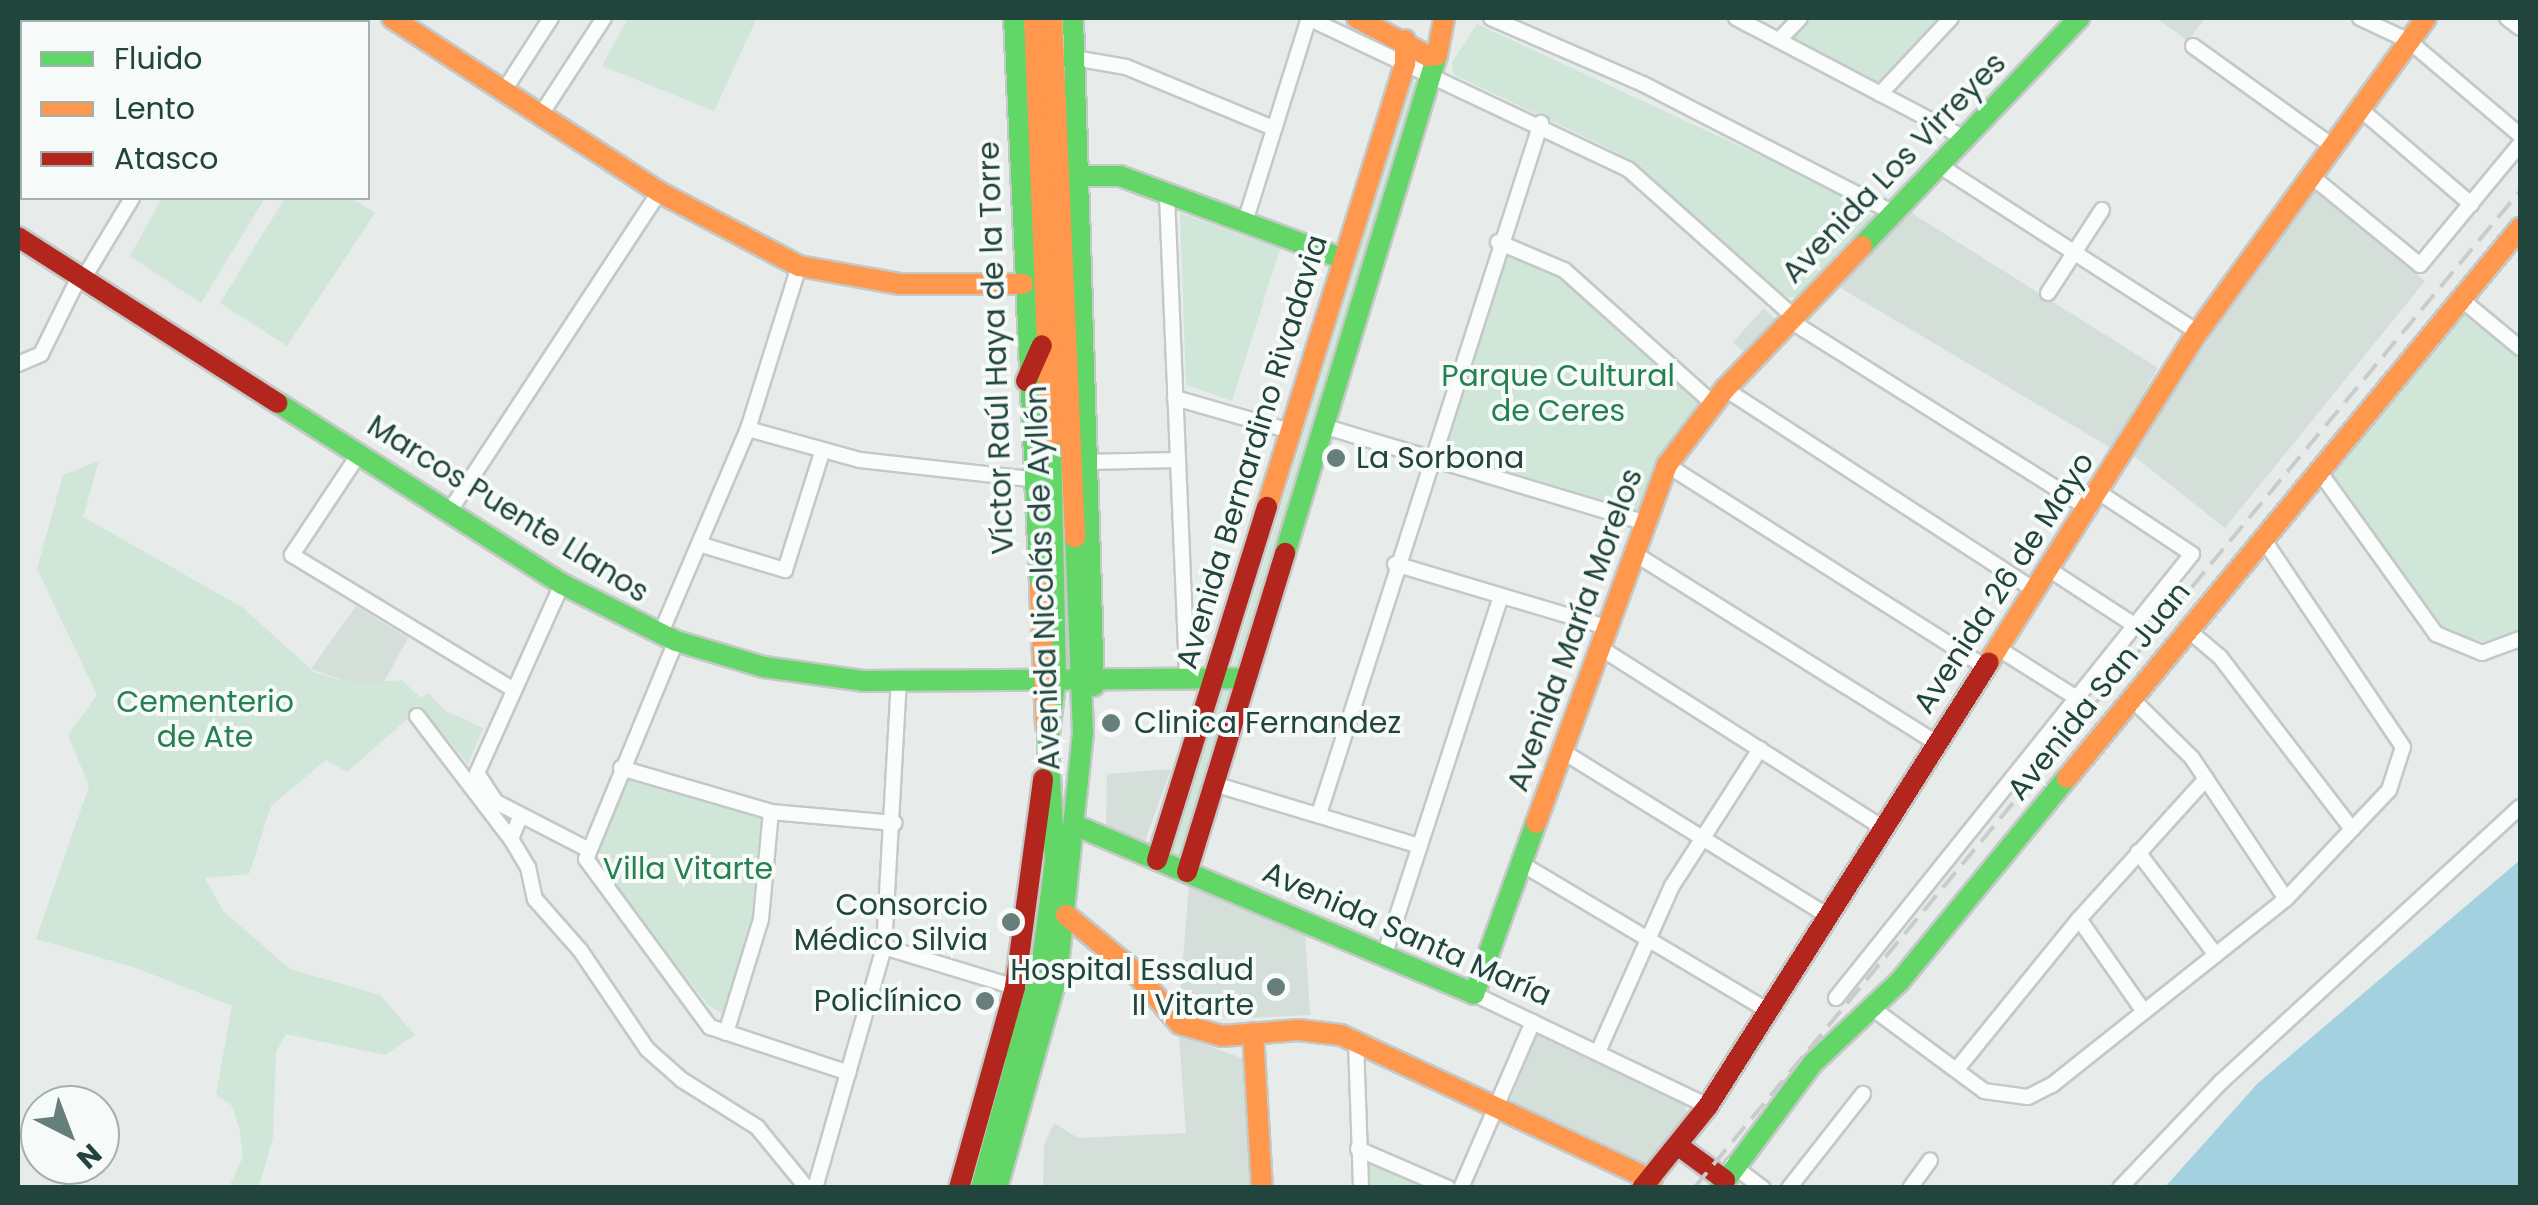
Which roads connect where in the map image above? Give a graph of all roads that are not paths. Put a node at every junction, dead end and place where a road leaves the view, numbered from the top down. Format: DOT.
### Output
graph roads {
  1 [pos="392,18"];
  2 [pos="528,18"];
  3 [pos="604,18"];
  4 [pos="1014,18"];
  5 [pos="1034,18"];
  6 [pos="1052,18"];
  7 [pos="1073,18"];
  8 [pos="1308,18"];
  9 [pos="1356,18"];
  10 [pos="1410,18"];
  11 [pos="1444,18"];
  12 [pos="1456,18"];
  13 [pos="1492,18"];
  14 [pos="1736,18"];
  15 [pos="1800,18"];
  16 [pos="1951,18"];
  17 [pos="2078,18"];
  18 [pos="2360,18"];
  19 [pos="2426,18"];
  20 [pos="2507,18"];
  21 [pos="547,23"];
  22 [pos="2520,28"];
  23 [pos="1404,40"];
  24 [pos="1778,40"];
  25 [pos="2409,42"];
  26 [pos="2193,46"];
  27 [pos="1074,58"];
  28 [pos="1436,59"];
  29 [pos="1405,63"];
  30 [pos="505,89"];
  31 [pos="1880,94"];
  32 [pos="2359,108"];
  33 [pos="542,113"];
  34 [pos="1541,123"];
  35 [pos="1273,128"];
  36 [pos="2520,135"];
  37 [pos="1966,139"];
  38 [pos="2520,144"];
  39 [pos="2331,145"];
  40 [pos="1940,166"];
  41 [pos="1075,176"];
  42 [pos="2310,176"];
  43 [pos="659,192"];
  44 [pos="1167,196"];
  45 [pos="131,200"];
  46 [pos="2471,204"];
  47 [pos="2102,210"];
  48 [pos="1894,213"];
  49 [pos="1244,222"];
  50 [pos="2520,228"];
  51 [pos="18,238"];
  52 [pos="1498,242"];
  53 [pos="2074,252"];
  54 [pos="1343,259"];
  55 [pos="799,266"];
  56 [pos="83,275"];
  57 [pos="1023,284"];
  58 [pos="2048,293"];
  59 [pos="2461,300"];
  60 [pos="1791,318"];
  61 [pos="2198,332"];
  62 [pos="1055,337"];
  63 [pos="2520,348"];
  64 [pos="18,364"];
  65 [pos="1083,379"];
  66 [pos="1026,382"];
  67 [pos="1718,396"];
  68 [pos="1175,398"];
  69 [pos="1324,426"];
  70 [pos="748,429"];
  71 [pos="1290,431"];
  72 [pos="822,453"];
  73 [pos="359,454"];
  74 [pos="1432,457"];
  75 [pos="1177,460"];
  76 [pos="1086,462"];
  77 [pos="1667,464"];
  78 [pos="2319,471"];
  79 [pos="1030,479"];
  80 [pos="2094,501"];
  81 [pos="449,512"];
  82 [pos="1089,513"];
  83 [pos="1032,521"];
  84 [pos="1642,522"];
  85 [pos="2263,539"];
  86 [pos="702,545"];
  87 [pos="1632,552"];
  88 [pos="1063,558"];
  89 [pos="1395,564"];
  90 [pos="2050,570"];
  91 [pos="562,584"];
  92 [pos="2036,591"];
  93 [pos="1501,596"];
  94 [pos="2136,627"];
  95 [pos="2188,630"];
  96 [pos="1602,637"];
  97 [pos="668,638"];
  98 [pos="2520,639"];
  99 [pos="1999,648"];
  100 [pos="1982,664"];
  101 [pos="1214,674"];
  102 [pos="1047,677"];
  103 [pos="1087,677"];
  104 [pos="1187,677"];
  105 [pos="1246,678"];
  106 [pos="899,682"];
  107 [pos="510,688"];
  108 [pos="2132,698"];
  109 [pos="2078,699"];
  110 [pos="416,716"];
  111 [pos="1048,742"];
  112 [pos="1937,743"];
  113 [pos="1760,750"];
  114 [pos="1570,755"];
  115 [pos="621,768"];
  116 [pos="2206,779"];
  117 [pos="1214,784"];
  118 [pos="2520,807"];
  119 [pos="771,812"];
  120 [pos="1319,814"];
  121 [pos="520,817"];
  122 [pos="894,823"];
  123 [pos="1077,826"];
  124 [pos="1882,828"];
  125 [pos="2352,830"];
  126 [pos="1704,838"];
  127 [pos="511,839"];
  128 [pos="1420,846"];
  129 [pos="587,849"];
  130 [pos="2138,852"];
  131 [pos="1157,860"];
  132 [pos="1522,864"];
  133 [pos="1187,872"];
  134 [pos="2286,899"];
  135 [pos="1820,911"];
  136 [pos="1066,914"];
  137 [pos="2079,918"];
  138 [pos="1647,936"];
  139 [pos="884,948"];
  140 [pos="1385,954"];
  141 [pos="2216,955"];
  142 [pos="1474,994"];
  143 [pos="1013,995"];
  144 [pos="1836,998"];
  145 [pos="1872,1008"];
  146 [pos="1768,1010"];
  147 [pos="2144,1012"];
  148 [pos="1534,1022"];
  149 [pos="726,1032"];
  150 [pos="1254,1034"];
  151 [pos="1356,1043"];
  152 [pos="1598,1052"];
  153 [pos="1957,1069"];
  154 [pos="849,1073"];
  155 [pos="1012,1076"];
  156 [pos="1862,1094"];
  157 [pos="1708,1106"];
  158 [pos="1496,1110"];
  159 [pos="1680,1147"];
  160 [pos="1358,1149"];
  161 [pos="1930,1160"];
  162 [pos="1726,1177"];
  163 [pos="1648,1184"];
  164 [pos="807,1188"];
  165 [pos="815,1188"];
  166 [pos="959,1188"];
  167 [pos="981,1188"];
  168 [pos="997,1188"];
  169 [pos="1262,1188"];
  170 [pos="1361,1188"];
  171 [pos="1448,1188"];
  172 [pos="1461,1188"];
  173 [pos="1764,1188"];
  174 [pos="1789,1188"];
  175 [pos="1910,1188"];
  176 [pos="2120,1188"];
  1 -- 30 [label="street"];
  2 -- 21 [label="street"];
  3 -- 33 [label="street"];
  4 -- 57 [label="street, Víctor Raúl Haya de la Torre"];
  5 -- 62 [label="street, Avenida Nicolás de Ayllón"];
  6 -- 62 [label="street, Avenida Nicolás de Ayllón"];
  7 -- 27 [label="street"];
  8 -- 29 [label="street"];
  8 -- 35 [label="street"];
  9 -- 23 [label="street"];
  10 -- 23 [label="street"];
  11 -- 28 [label="street"];
  12 -- 28 [label="street"];
  13 -- 48 [label="street"];
  14 -- 24 [label="street"];
  15 -- 24 [label="street"];
  16 -- 31 [label="street"];
  17 -- 37 [label="street, Avenida Los Virreyes"];
  18 -- 25 [label="street"];
  19 -- 25 [label="street, Avenida 26 de Mayo"];
  20 -- 22 [label="street"];
  21 -- 30 [label="street"];
  23 -- 28 [label="street"];
  23 -- 29 [label="street"];
  24 -- 31 [label="street"];
  25 -- 32 [label="street, Avenida 26 de Mayo"];
  25 -- 36 [label="street"];
  26 -- 39 [label="street"];
  27 -- 35 [label="street"];
  27 -- 41 [label="street"];
  28 -- 29 [label="street"];
  28 -- 34 [label="street"];
  28 -- 69 [label="street, Avenida Bernardino Rivadavia"];
  29 -- 54 [label="street, Avenida Bernardino Rivadavia"];
  30 -- 33 [label="street"];
  31 -- 37 [label="street"];
  32 -- 39 [label="street, Avenida 26 de Mayo"];
  32 -- 46 [label="street"];
  33 -- 43 [label="street"];
  34 -- 52 [label="street"];
  34 -- 60 [label="street"];
  35 -- 49 [label="street"];
  37 -- 40 [label="street, Avenida Los Virreyes"];
  38 -- 46 [label="street"];
  39 -- 42 [label="street, Avenida 26 de Mayo"];
  40 -- 48 [label="street, Avenida Los Virreyes"];
  40 -- 53 [label="street"];
  41 -- 44 [label="street"];
  41 -- 65 [label="street"];
  42 -- 46 [label="street"];
  42 -- 61 [label="street, Avenida 26 de Mayo"];
  43 -- 55 [label="street"];
  43 -- 81 [label="street"];
  44 -- 49 [label="street"];
  44 -- 68 [label="street"];
  45 -- 56 [label="street"];
  47 -- 53 [label="street"];
  48 -- 60 [label="street, Avenida Los Virreyes"];
  49 -- 54 [label="street"];
  50 -- 59 [label="street, Avenida San Juan"];
  51 -- 56 [label="street, Marcos Puente Llanos"];
  52 -- 67 [label="street"];
  52 -- 74 [label="street"];
  53 -- 58 [label="street"];
  53 -- 61 [label="street"];
  54 -- 71 [label="street, Avenida Bernardino Rivadavia"];
  55 -- 57 [label="street"];
  55 -- 70 [label="street"];
  56 -- 64 [label="street"];
  56 -- 73 [label="street, Marcos Puente Llanos"];
  57 -- 66 [label="street, Víctor Raúl Haya de la Torre"];
  59 -- 63 [label="street"];
  59 -- 78 [label="street, Avenida San Juan"];
  60 -- 67 [label="street, Avenida María Morelos"];
  60 -- 80 [label="street"];
  61 -- 80 [label="street, Avenida 26 de Mayo"];
  62 -- 65 [label="street"];
  62 -- 66 [label="street"];
  62 -- 88 [label="street, Avenida Nicolás de Ayllón"];
  65 -- 76 [label="street"];
  66 -- 79 [label="street, Víctor Raúl Haya de la Torre"];
  67 -- 77 [label="street, Avenida María Morelos"];
  67 -- 92 [label="street"];
  68 -- 71 [label="street"];
  68 -- 75 [label="street"];
  69 -- 74 [label="street"];
  69 -- 105 [label="street, Avenida Bernardino Rivadavia"];
  70 -- 72 [label="street"];
  70 -- 86 [label="street"];
  71 -- 101 [label="street, Avenida Bernardino Rivadavia"];
  72 -- 79 [label="street"];
  72 -- 86 [label="street"];
  73 -- 81 [label="street, Marcos Puente Llanos"];
  73 -- 107 [label="street"];
  74 -- 84 [label="street"];
  74 -- 89 [label="street"];
  75 -- 76 [label="street"];
  75 -- 104 [label="street"];
  76 -- 82 [label="street"];
  77 -- 84 [label="street, Avenida María Morelos"];
  77 -- 100 [label="street"];
  78 -- 85 [label="street, Avenida San Juan"];
  78 -- 98 [label="street"];
  79 -- 83 [label="street, Víctor Raúl Haya de la Torre"];
  80 -- 90 [label="street, Avenida 26 de Mayo"];
  80 -- 94 [label="street"];
  81 -- 91 [label="street, Marcos Puente Llanos"];
  82 -- 88 [label="street"];
  82 -- 103 [label="street"];
  83 -- 88 [label="street"];
  83 -- 102 [label="street, Víctor Raúl Haya de la Torre"];
  84 -- 87 [label="street, Avenida María Morelos"];
  85 -- 95 [label="street, Avenida San Juan"];
  85 -- 125 [label="street"];
  86 -- 97 [label="street"];
  87 -- 96 [label="street, Avenida María Morelos"];
  87 -- 112 [label="street"];
  88 -- 102 [label="street, Avenida Nicolás de Ayllón"];
  88 -- 103 [label="street, Avenida Nicolás de Ayllón"];
  89 -- 93 [label="street"];
  89 -- 120 [label="street"];
  90 -- 92 [label="street, Avenida 26 de Mayo"];
  90 -- 94 [label="street"];
  91 -- 97 [label="street, Marcos Puente Llanos"];
  91 -- 107 [label="street"];
  92 -- 99 [label="street, Avenida 26 de Mayo"];
  93 -- 96 [label="street"];
  93 -- 128 [label="street"];
  94 -- 109 [label="street"];
  95 -- 108 [label="street, Avenida San Juan"];
  95 -- 125 [label="street"];
  96 -- 113 [label="street"];
  96 -- 114 [label="street, Avenida María Morelos"];
  97 -- 106 [label="street, Marcos Puente Llanos"];
  97 -- 115 [label="street"];
  99 -- 100 [label="street, Avenida 26 de Mayo"];
  99 -- 109 [label="street"];
  100 -- 112 [label="street, Avenida 26 de Mayo"];
  101 -- 104 [label="street, Marcos Puente Llanos"];
  101 -- 105 [label="street, Marcos Puente Llanos"];
  101 -- 131 [label="street, Avenida Bernardino Rivadavia"];
  102 -- 103 [label="street, Marcos Puente Llanos"];
  102 -- 106 [label="street, Marcos Puente Llanos"];
  102 -- 111 [label="street, Avenida Nicolás de Ayllón"];
  103 -- 104 [label="street, Marcos Puente Llanos"];
  103 -- 123 [label="street, Avenida Nicolás de Ayllón"];
  105 -- 117 [label="street, Avenida Bernardino Rivadavia"];
  106 -- 122 [label="street"];
  107 -- 121 [label="street"];
  108 -- 116 [label="street"];
  108 -- 145 [label="street, Avenida San Juan"];
  109 -- 144 [label="street"];
  110 -- 127 [label="street"];
  111 -- 143 [label="street"];
  111 -- 155 [label="street, Avenida Nicolás de Ayllón"];
  112 -- 124 [label="street, Avenida 26 de Mayo"];
  113 -- 124 [label="street"];
  113 -- 126 [label="street"];
  114 -- 126 [label="street"];
  114 -- 132 [label="street, Avenida María Morelos"];
  115 -- 119 [label="street"];
  115 -- 129 [label="street"];
  116 -- 130 [label="street"];
  116 -- 134 [label="street"];
  117 -- 120 [label="street"];
  117 -- 133 [label="street, Avenida Bernardino Rivadavia"];
  118 -- 176 [label="street"];
  119 -- 122 [label="street"];
  119 -- 149 [label="street"];
  120 -- 128 [label="street"];
  121 -- 127 [label="street"];
  121 -- 129 [label="street"];
  122 -- 139 [label="street"];
  123 -- 131 [label="street, Avenida Santa María"];
  123 -- 136 [label="street, Avenida Nicolás de Ayllón"];
  124 -- 135 [label="street, Avenida 26 de Mayo"];
  125 -- 134 [label="street"];
  126 -- 135 [label="street"];
  126 -- 138 [label="street"];
  127 -- 164 [label="street"];
  128 -- 140 [label="street"];
  129 -- 149 [label="street"];
  130 -- 137 [label="street"];
  130 -- 141 [label="street"];
  131 -- 133 [label="street, Avenida Santa María"];
  132 -- 138 [label="street"];
  132 -- 142 [label="street, Avenida María Morelos"];
  133 -- 140 [label="street, Avenida Santa María"];
  134 -- 141 [label="street"];
  135 -- 146 [label="street, Avenida 26 de Mayo"];
  136 -- 150 [label="street"];
  136 -- 168 [label="street, Avenida Nicolás de Ayllón"];
  137 -- 147 [label="street"];
  137 -- 153 [label="street"];
  138 -- 146 [label="street"];
  138 -- 152 [label="street"];
  139 -- 143 [label="street"];
  139 -- 154 [label="street"];
  140 -- 142 [label="street, Avenida Santa María"];
  141 -- 147 [label="street"];
  142 -- 148 [label="street, Avenida Santa María"];
  143 -- 155 [label="street"];
  143 -- 166 [label="street"];
  145 -- 153 [label="street"];
  145 -- 162 [label="street, Avenida San Juan"];
  146 -- 157 [label="street, Avenida 26 de Mayo"];
  147 -- 153 [label="street"];
  148 -- 152 [label="street, Avenida Santa María"];
  148 -- 158 [label="street"];
  149 -- 154 [label="street"];
  150 -- 151 [label="street"];
  150 -- 169 [label="street"];
  151 -- 158 [label="street"];
  151 -- 160 [label="street"];
  152 -- 157 [label="street, Avenida Santa María"];
  154 -- 165 [label="street"];
  155 -- 167 [label="street, Avenida Nicolás de Ayllón"];
  156 -- 174 [label="street"];
  157 -- 159 [label="street, Avenida 26 de Mayo"];
  158 -- 163 [label="street"];
  158 -- 172 [label="street"];
  159 -- 162 [label="street"];
  159 -- 163 [label="street, Avenida 26 de Mayo"];
  160 -- 170 [label="street"];
  160 -- 171 [label="street"];
  161 -- 175 [label="street"];
  162 -- 173 [label="street"];
}
